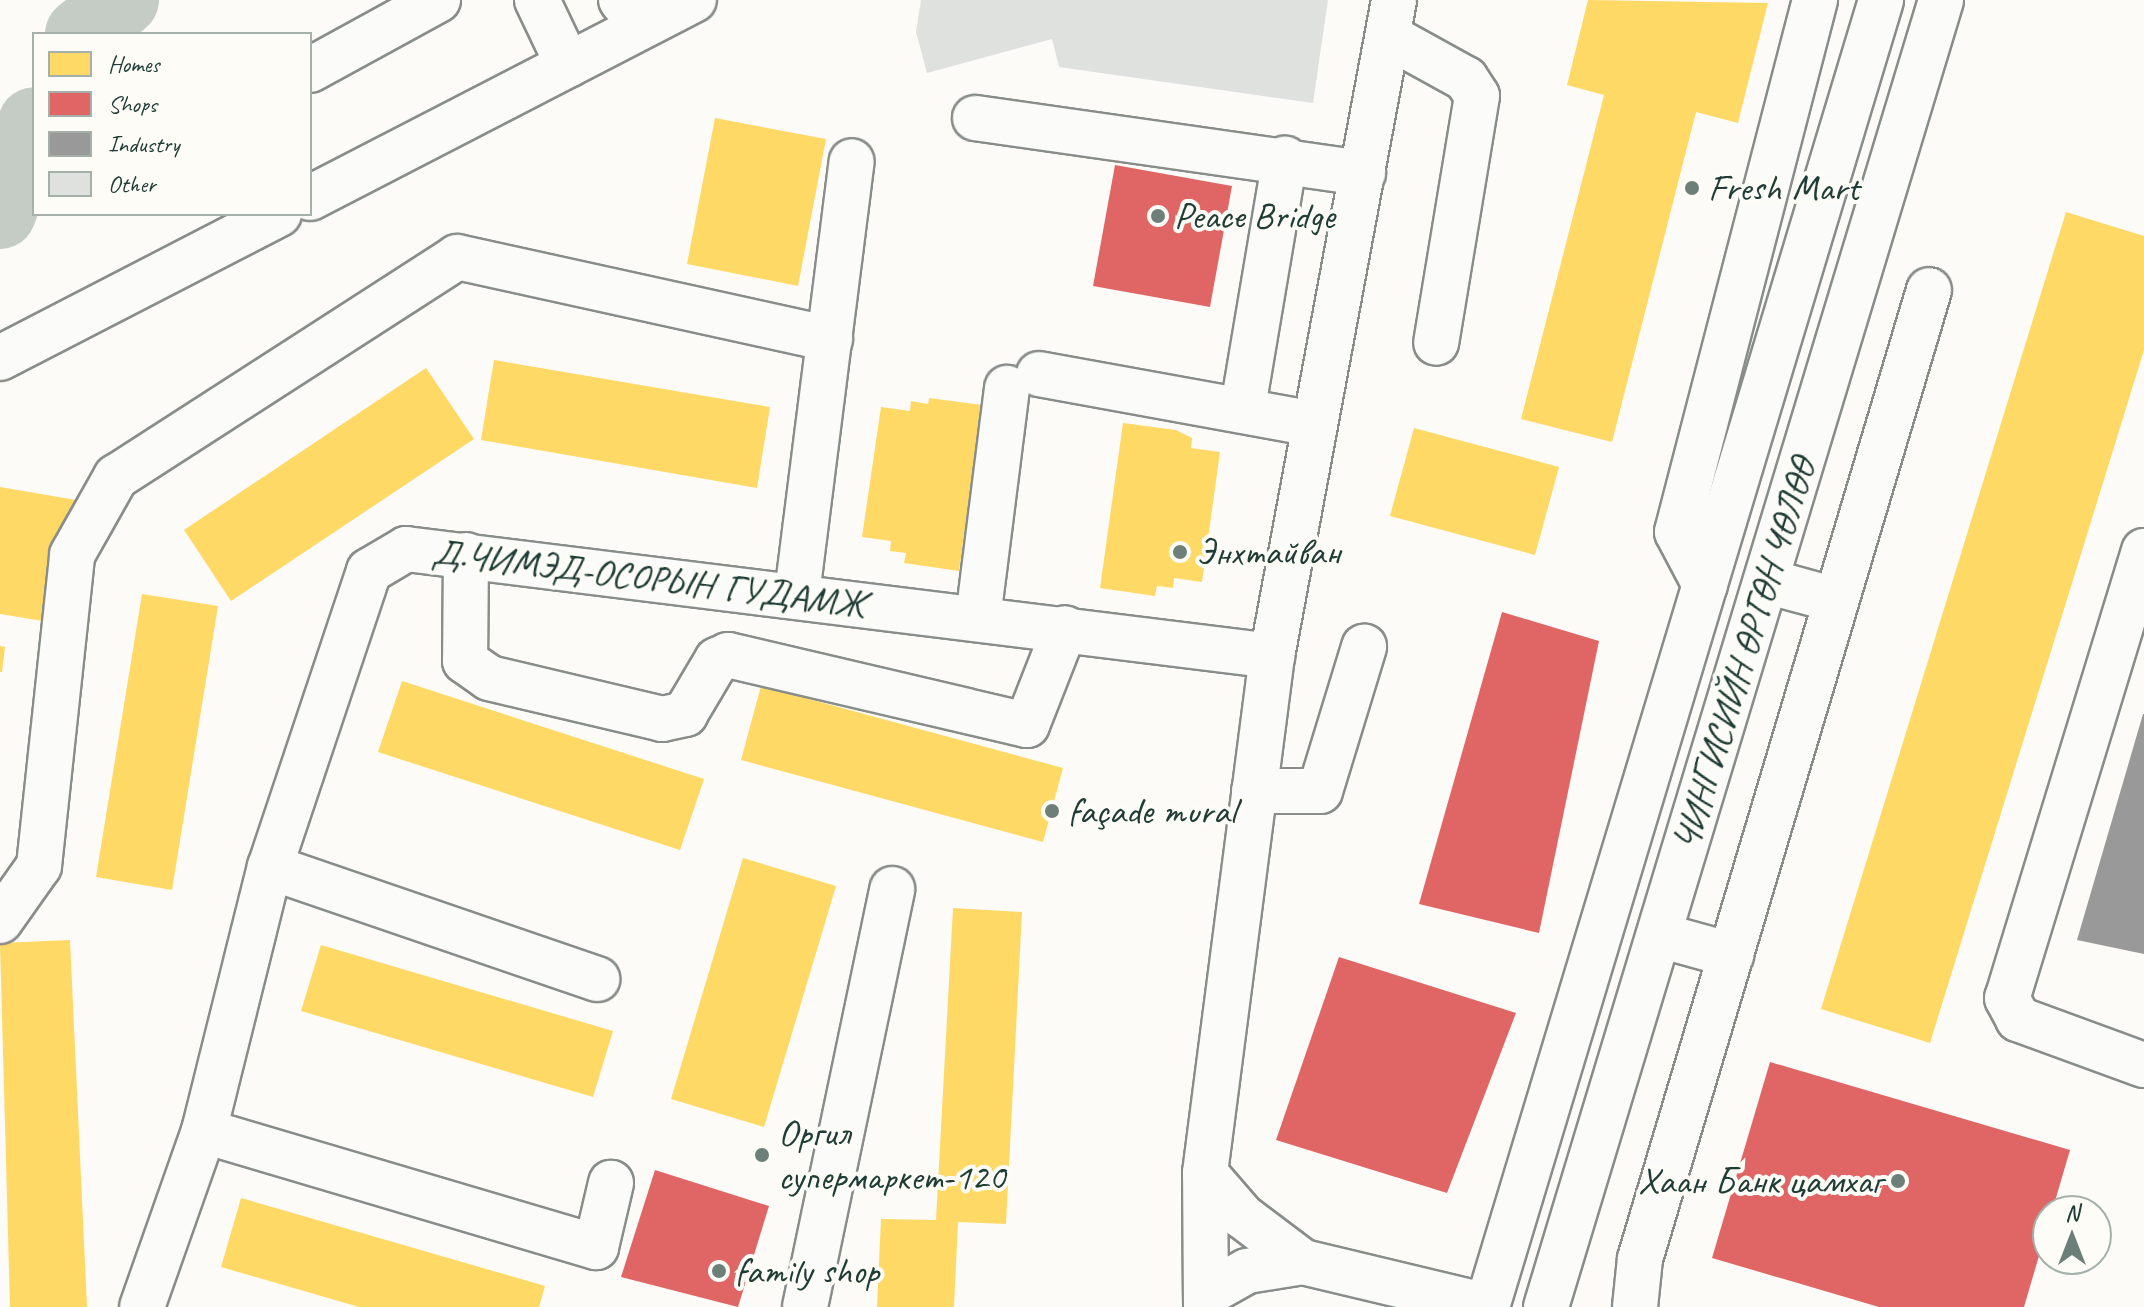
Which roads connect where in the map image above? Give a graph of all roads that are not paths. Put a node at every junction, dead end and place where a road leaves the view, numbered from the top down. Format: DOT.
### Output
graph roads {
  1 [pos="438,0"];
  2 [pos="537,0"];
  3 [pos="694,0"];
  4 [pos="1815,0"];
  5 [pos="1881,0"];
  6 [pos="1941,0"];
  7 [pos="631,12"];
  8 [pos="1391,18"];
  9 [pos="568,65"];
  10 [pos="312,69"];
  11 [pos="975,118"];
  12 [pos="1285,159"];
  13 [pos="852,161"];
  14 [pos="1363,173"];
  15 [pos="312,197"];
  16 [pos="275,216"];
  17 [pos="1929,290"];
  18 [pos="830,339"];
  19 [pos="1436,343"];
  20 [pos="0,358"];
  21 [pos="1243,407"];
  22 [pos="1315,424"];
  23 [pos="2144,551"];
  24 [pos="466,555"];
  25 [pos="1766,581"];
  26 [pos="1705,585"];
  27 [pos="797,594"];
  28 [pos="1836,600"];
  29 [pos="978,618"];
  30 [pos="1065,628"];
  31 [pos="1364,647"];
  32 [pos="1272,656"];
  33 [pos="1254,791"];
  34 [pos="270,867"];
  35 [pos="892,889"];
  36 [pos="0,921"];
  37 [pos="1659,935"];
  38 [pos="1731,955"];
  39 [pos="597,979"];
  40 [pos="2144,1065"];
  41 [pos="204,1131"];
  42 [pos="1205,1173"];
  43 [pos="611,1183"];
  44 [pos="1303,1262"];
  45 [pos="1206,1301"];
  46 [pos="1488,1306"];
  47 [pos="142,1307"];
  48 [pos="805,1307"];
  49 [pos="1546,1307"];
  50 [pos="1635,1307"];
  1 -- 10 [label="main road"];
  2 -- 9 [label="main road"];
  3 -- 7 [label="main road"];
  4 -- 26 [label="main road"];
  5 -- 26 [label="main road, ЧИНГИСИЙН ӨРГӨН ЧӨЛӨӨ"];
  6 -- 25 [label="main road, ЧИНГИСИЙН ӨРГӨН ЧӨЛӨӨ"];
  7 -- 9 [label="main road"];
  8 -- 14 [label="main road"];
  8 -- 19 [label="main road"];
  9 -- 15 [label="main road"];
  11 -- 12 [label="main road"];
  12 -- 14 [label="main road"];
  12 -- 21 [label="main road"];
  13 -- 18 [label="main road"];
  14 -- 22 [label="main road"];
  16 -- 20 [label="main road"];
  17 -- 28 [label="main road"];
  18 -- 27 [label="main road"];
  18 -- 36 [label="main road"];
  21 -- 22 [label="main road"];
  21 -- 29 [label="main road"];
  22 -- 32 [label="main road"];
  23 -- 40 [label="main road"];
  24 -- 27 [label="main road, Д.ЧИМЭД-ОСОРЫН ГУДАМЖ"];
  24 -- 30 [label="main road"];
  24 -- 34 [label="main road, Д.ЧИМЭД-ОСОРЫН ГУДАМЖ"];
  25 -- 28 [label="main road"];
  25 -- 37 [label="main road, ЧИНГИСИЙН ӨРГӨН ЧӨЛӨӨ"];
  26 -- 46 [label="main road, ЧИНГИСИЙН ӨРГӨН ЧӨЛӨӨ"];
  27 -- 29 [label="main road, Д.ЧИМЭД-ОСОРЫН ГУДАМЖ"];
  28 -- 38 [label="main road"];
  29 -- 30 [label="main road, Д.ЧИМЭД-ОСОРЫН ГУДАМЖ"];
  30 -- 32 [label="main road, Д.ЧИМЭД-ОСОРЫН ГУДАМЖ"];
  31 -- 33 [label="main road"];
  32 -- 33 [label="main road"];
  33 -- 42 [label="main road"];
  34 -- 39 [label="main road"];
  34 -- 41 [label="main road, Д.ЧИМЭД-ОСОРЫН ГУДАМЖ"];
  35 -- 48 [label="main road"];
  37 -- 38 [label="main road"];
  37 -- 49 [label="main road, ЧИНГИСИЙН ӨРГӨН ЧӨЛӨӨ"];
  38 -- 50 [label="main road"];
  41 -- 43 [label="main road"];
  41 -- 47 [label="main road, Д.ЧИМЭД-ОСОРЫН ГУДАМЖ"];
  42 -- 44 [label="main road"];
  42 -- 45 [label="main road"];
  44 -- 45 [label="main road"];
  44 -- 46 [label="main road"];
}
